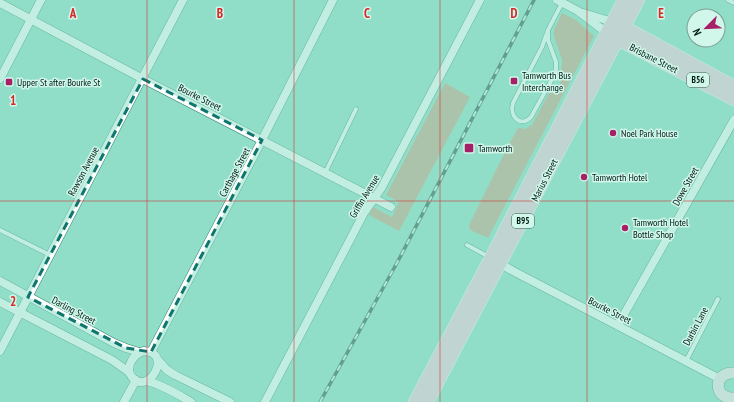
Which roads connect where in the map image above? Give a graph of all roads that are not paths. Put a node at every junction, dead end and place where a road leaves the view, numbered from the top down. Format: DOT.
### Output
graph roads {
  1 [pos="41,0"];
  2 [pos="183,0"];
  3 [pos="334,0"];
  4 [pos="480,0"];
  5 [pos="624,0"];
  6 [pos="638,0"];
  7 [pos="728,0"];
  8 [pos="560,1"];
  9 [pos="0,3"];
  10 [pos="734,4"];
  11 [pos="578,12"];
  12 [pos="30,20"];
  13 [pos="548,30"];
  14 [pos="615,30"];
  15 [pos="143,78"];
  16 [pos="0,79"];
  17 [pos="734,87"];
  18 [pos="734,99"];
  19 [pos="356,109"];
  20 [pos="734,120"];
  21 [pos="262,140"];
  22 [pos="325,172"];
  23 [pos="374,198"];
  24 [pos="391,207"];
  25 [pos="0,230"];
  26 [pos="467,245"];
  27 [pos="50,256"];
  28 [pos="496,261"];
  29 [pos="0,281"];
  30 [pos="28,297"];
  31 [pos="718,299"];
  32 [pos="0,302"];
  33 [pos="20,313"];
  34 [pos="618,325"];
  35 [pos="0,351"];
  36 [pos="140,352"];
  37 [pos="151,352"];
  38 [pos="158,360"];
  39 [pos="686,361"];
  40 [pos="129,372"];
  41 [pos="729,372"];
  42 [pos="136,380"];
  43 [pos="146,381"];
  44 [pos="727,399"];
  45 [pos="124,402"];
  46 [pos="191,402"];
  47 [pos="230,402"];
  48 [pos="265,402"];
  49 [pos="415,402"];
  50 [pos="428,402"];
  1 -- 12 [label="street"];
  2 -- 15 [label="street, Rawson Avenue"];
  3 -- 21 [label="street, Carthage Street"];
  4 -- 23 [label="street, Griffin Avenue"];
  5 -- 14 [label="main road, Marius Street"];
  6 -- 14 [label="main road, Marius Street"];
  7 -- 10 [label="lane"];
  8 -- 11 [label="street, Brisbane Street"];
  8 -- 13 [label="lane"];
  9 -- 12 [label="street, Bourke Street"];
  11 -- 14 [label="street, Brisbane Street"];
  11 -- 14 [label="street, Brisbane Street"];
  12 -- 15 [label="street, Bourke Street"];
  12 -- 16 [label="street"];
  13 -- 13 [label="lane"];
  14 -- 17 [label="main road, Brisbane Street / B56"];
  14 -- 18 [label="main road, Brisbane Street / B56"];
  14 -- 28 [label="main road, Marius Street / B95"];
  15 -- 21 [label="street, Bourke Street"];
  15 -- 27 [label="street, Rawson Avenue"];
  19 -- 22 [label="lane"];
  20 -- 34 [label="street, Dowe Street"];
  21 -- 22 [label="street, Bourke Street"];
  21 -- 37 [label="street, Carthage Street"];
  22 -- 23 [label="street, Bourke Street"];
  23 -- 24 [label="street, Bourke Street"];
  23 -- 48 [label="street, Griffin Avenue"];
  25 -- 27 [label="lane"];
  26 -- 28 [label="lane"];
  27 -- 30 [label="street, Rawson Avenue"];
  28 -- 34 [label="street, Bourke Street"];
  28 -- 49 [label="main road, Marius Street / B95"];
  28 -- 50 [label="main road, Marius Street / B95"];
  29 -- 30 [label="street, Darling Street"];
  30 -- 33 [label="street, Rawson Avenue"];
  30 -- 36 [label="street, Darling Street"];
  31 -- 39 [label="lane, Durbin Lane"];
  32 -- 33 [label="street"];
  33 -- 35 [label="street, Rawson Avenue"];
  33 -- 40 [label="street"];
  34 -- 39 [label="street, Bourke Street"];
  36 -- 37 [label="street"];
  36 -- 40 [label="street"];
  37 -- 38 [label="street"];
  38 -- 43 [label="street"];
  38 -- 47 [label="street"];
  39 -- 41 [label="street, Bourke Street"];
  40 -- 42 [label="street"];
  41 -- 44 [label="main road"];
  42 -- 43 [label="street"];
  42 -- 45 [label="street"];
  43 -- 46 [label="street"];
}
